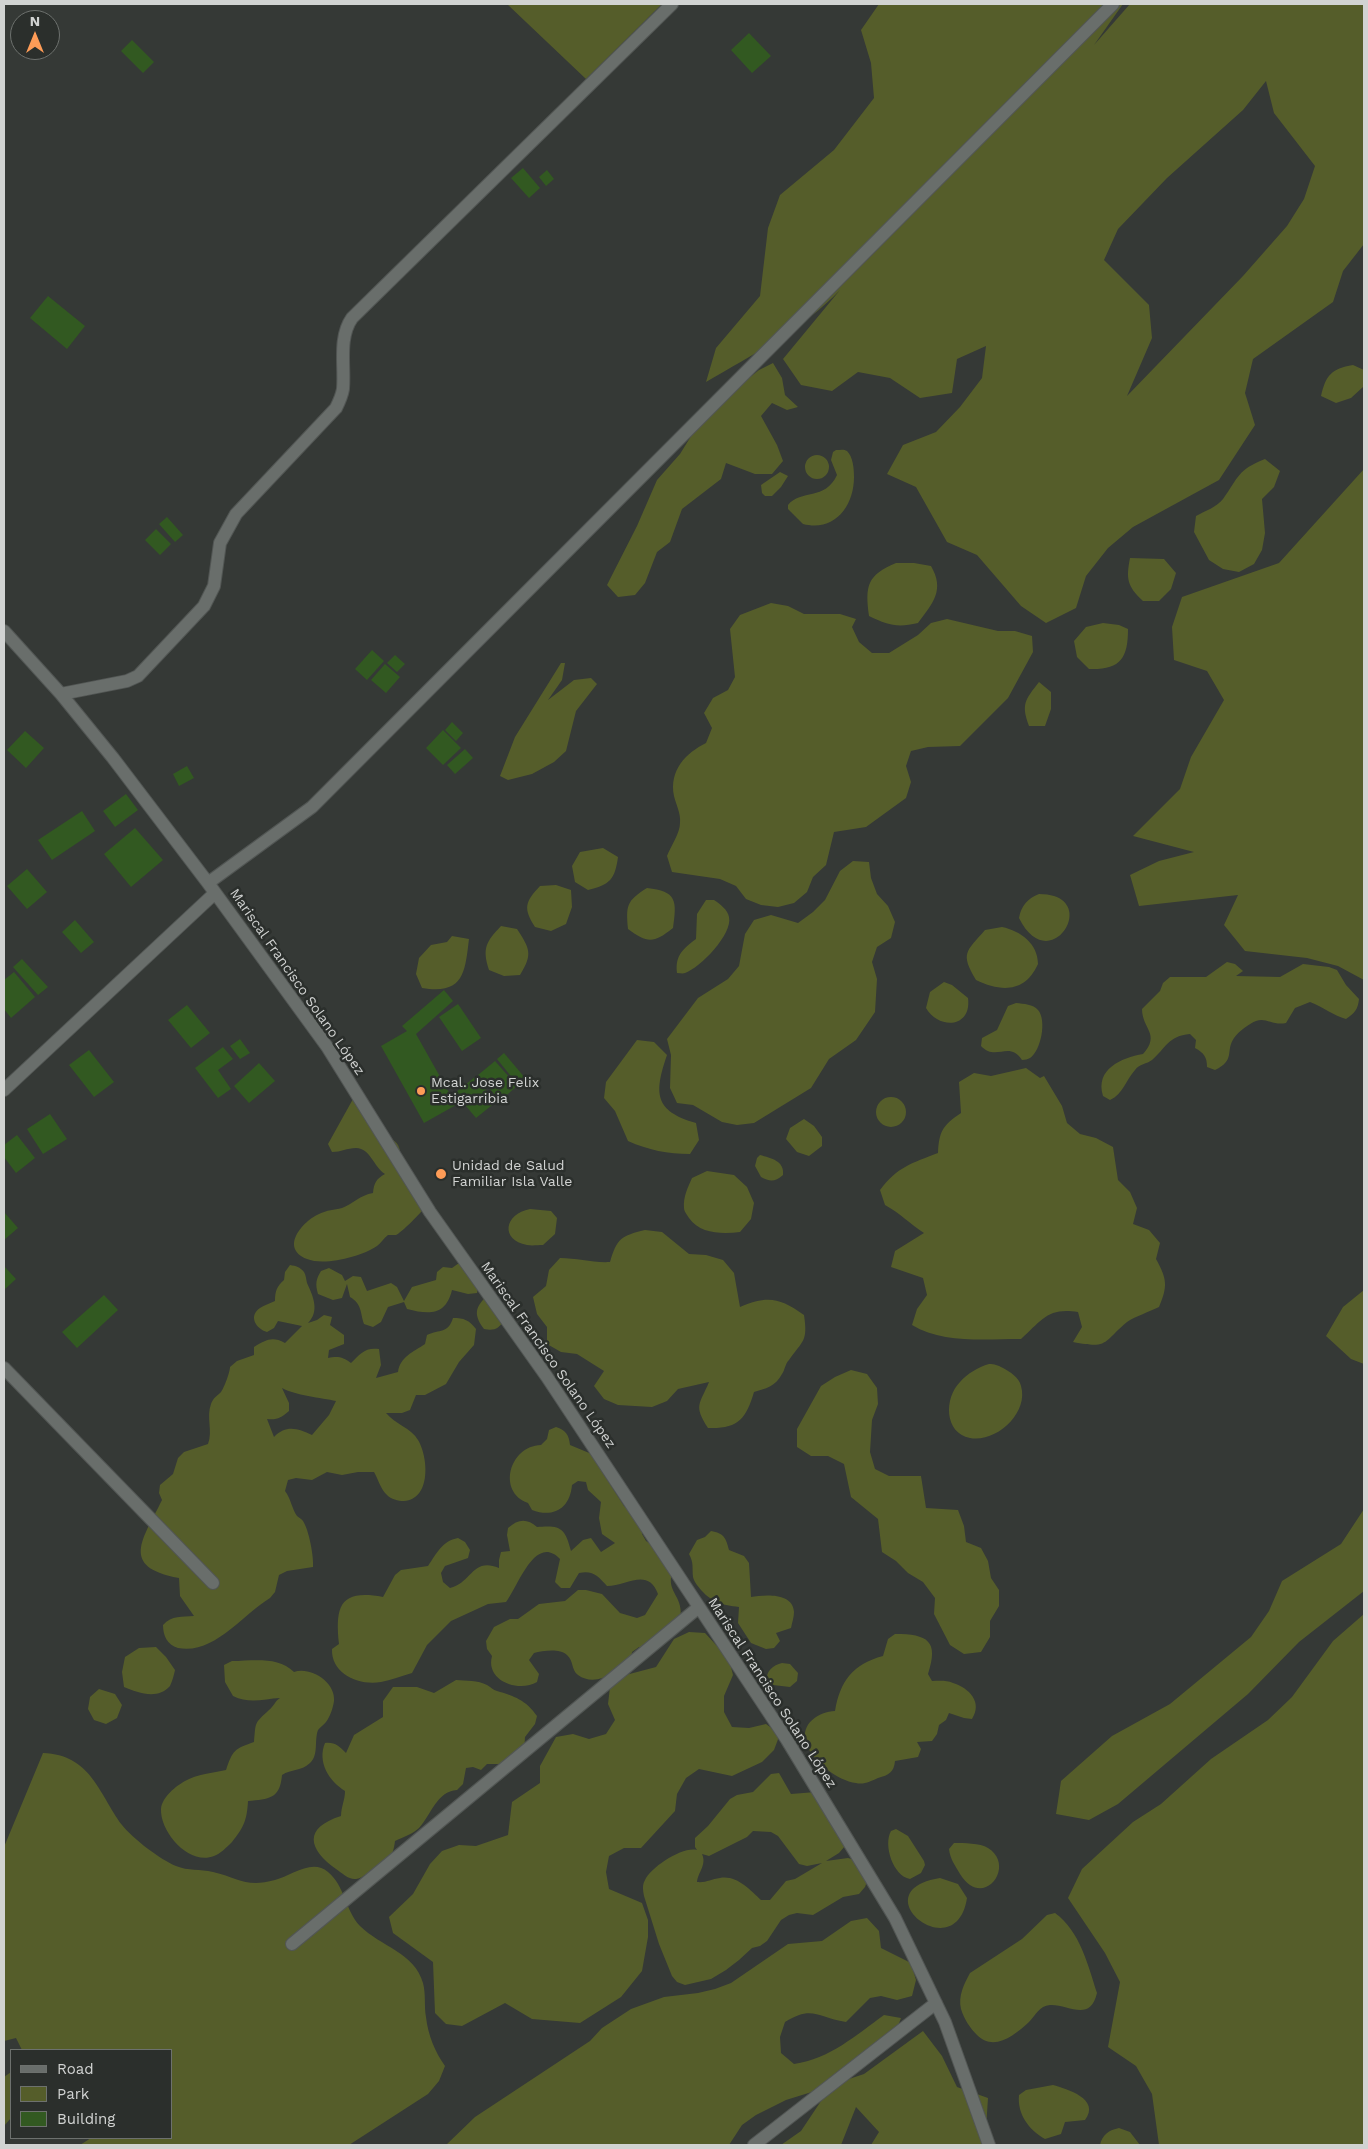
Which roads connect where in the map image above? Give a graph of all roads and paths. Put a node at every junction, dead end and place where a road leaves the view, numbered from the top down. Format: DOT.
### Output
graph roads {
  1 [pos="672,4"];
  2 [pos="1113,4"];
  3 [pos="4,631"];
  4 [pos="61,694"];
  5 [pos="212,888"];
  6 [pos="4,1090"];
  7 [pos="4,1368"];
  8 [pos="214,1583"];
  9 [pos="699,1607"];
  10 [pos="292,1944"];
  11 [pos="936,2003"];
  12 [pos="754,2145"];
  13 [pos="989,2145"];
  1 -- 4 [label="street"];
  2 -- 5 [label="street"];
  3 -- 4 [label="street, Mariscal Francisco Solano López"];
  4 -- 5 [label="street, Mariscal Francisco Solano López"];
  5 -- 6 [label="street"];
  5 -- 9 [label="street, Mariscal Francisco Solano López"];
  7 -- 8 [label="street"];
  9 -- 10 [label="street"];
  9 -- 11 [label="street, Mariscal Francisco Solano López"];
  11 -- 12 [label="street"];
  11 -- 13 [label="street, Mariscal Francisco Solano López"];
}
